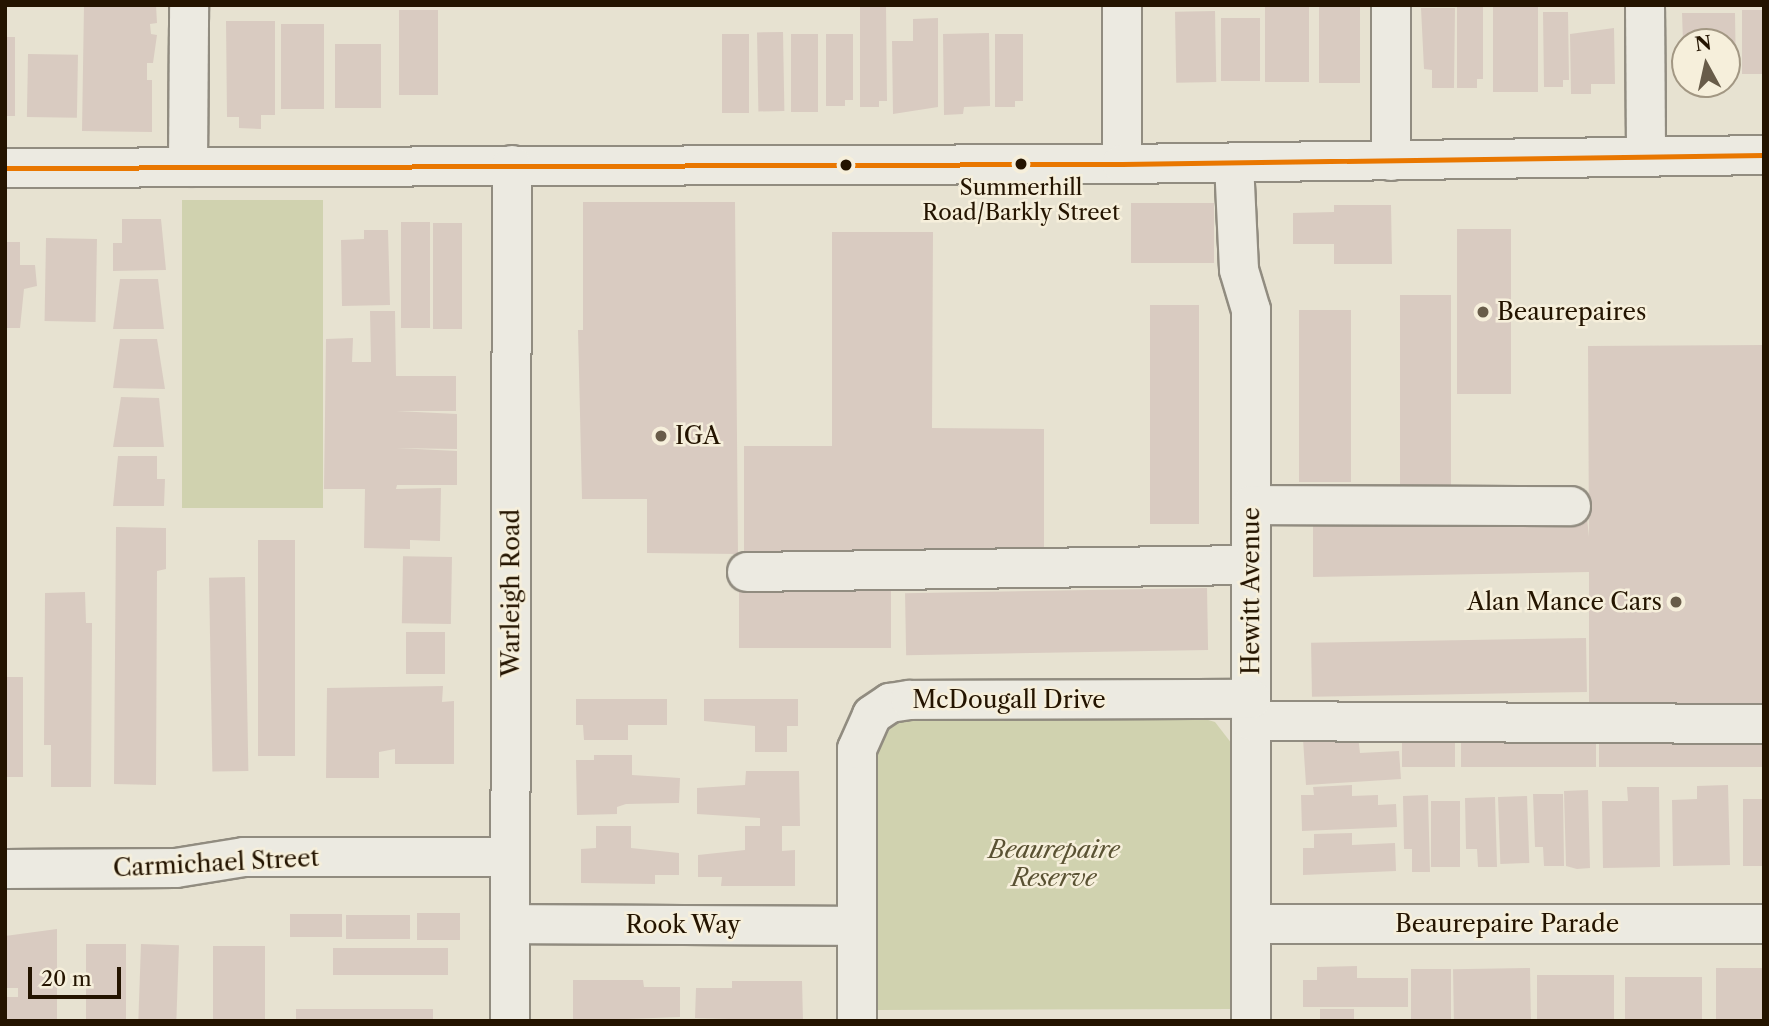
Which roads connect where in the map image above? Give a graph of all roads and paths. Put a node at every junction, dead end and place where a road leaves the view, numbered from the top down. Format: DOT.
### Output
graph roads {
  1 [pos="189,5"];
  2 [pos="1122,5"];
  3 [pos="1391,5"];
  4 [pos="1645,5"];
  5 [pos="1764,155"];
  6 [pos="1646,156"];
  7 [pos="1391,161"];
  8 [pos="1234,163"];
  9 [pos="1122,164"];
  10 [pos="512,165"];
  11 [pos="188,167"];
  12 [pos="5,168"];
  13 [pos="1251,505"];
  14 [pos="1571,506"];
  15 [pos="1251,565"];
  16 [pos="747,572"];
  17 [pos="1251,710"];
  18 [pos="1764,724"];
  19 [pos="510,857"];
  20 [pos="5,869"];
  21 [pos="510,924"];
  22 [pos="1764,924"];
  23 [pos="1251,925"];
  24 [pos="857,926"];
  25 [pos="510,1021"];
  26 [pos="856,1021"];
  27 [pos="1251,1021"];
  1 -- 11 [label="street"];
  2 -- 9 [label="street"];
  3 -- 7 [label="street"];
  4 -- 6 [label="street"];
  5 -- 6 [label="street"];
  6 -- 7 [label="street"];
  7 -- 8 [label="street"];
  8 -- 9 [label="street"];
  8 -- 13 [label="street, Hewitt Avenue"];
  9 -- 10 [label="street"];
  10 -- 11 [label="street"];
  10 -- 19 [label="street, Warleigh Road"];
  11 -- 12 [label="street"];
  13 -- 14 [label="street"];
  13 -- 15 [label="street, Hewitt Avenue"];
  15 -- 16 [label="street"];
  15 -- 17 [label="street, Hewitt Avenue"];
  17 -- 18 [label="street, McDougall Drive"];
  17 -- 23 [label="street, Hewitt Avenue"];
  17 -- 24 [label="street, McDougall Drive"];
  19 -- 20 [label="street, Carmichael Street"];
  19 -- 21 [label="street, Warleigh Road"];
  21 -- 24 [label="street, Rook Way"];
  21 -- 25 [label="street, Warleigh Road"];
  22 -- 23 [label="street, Beaurepaire Parade"];
  23 -- 27 [label="street, Hewitt Avenue"];
  24 -- 26 [label="street, McDougall Drive"];
}
